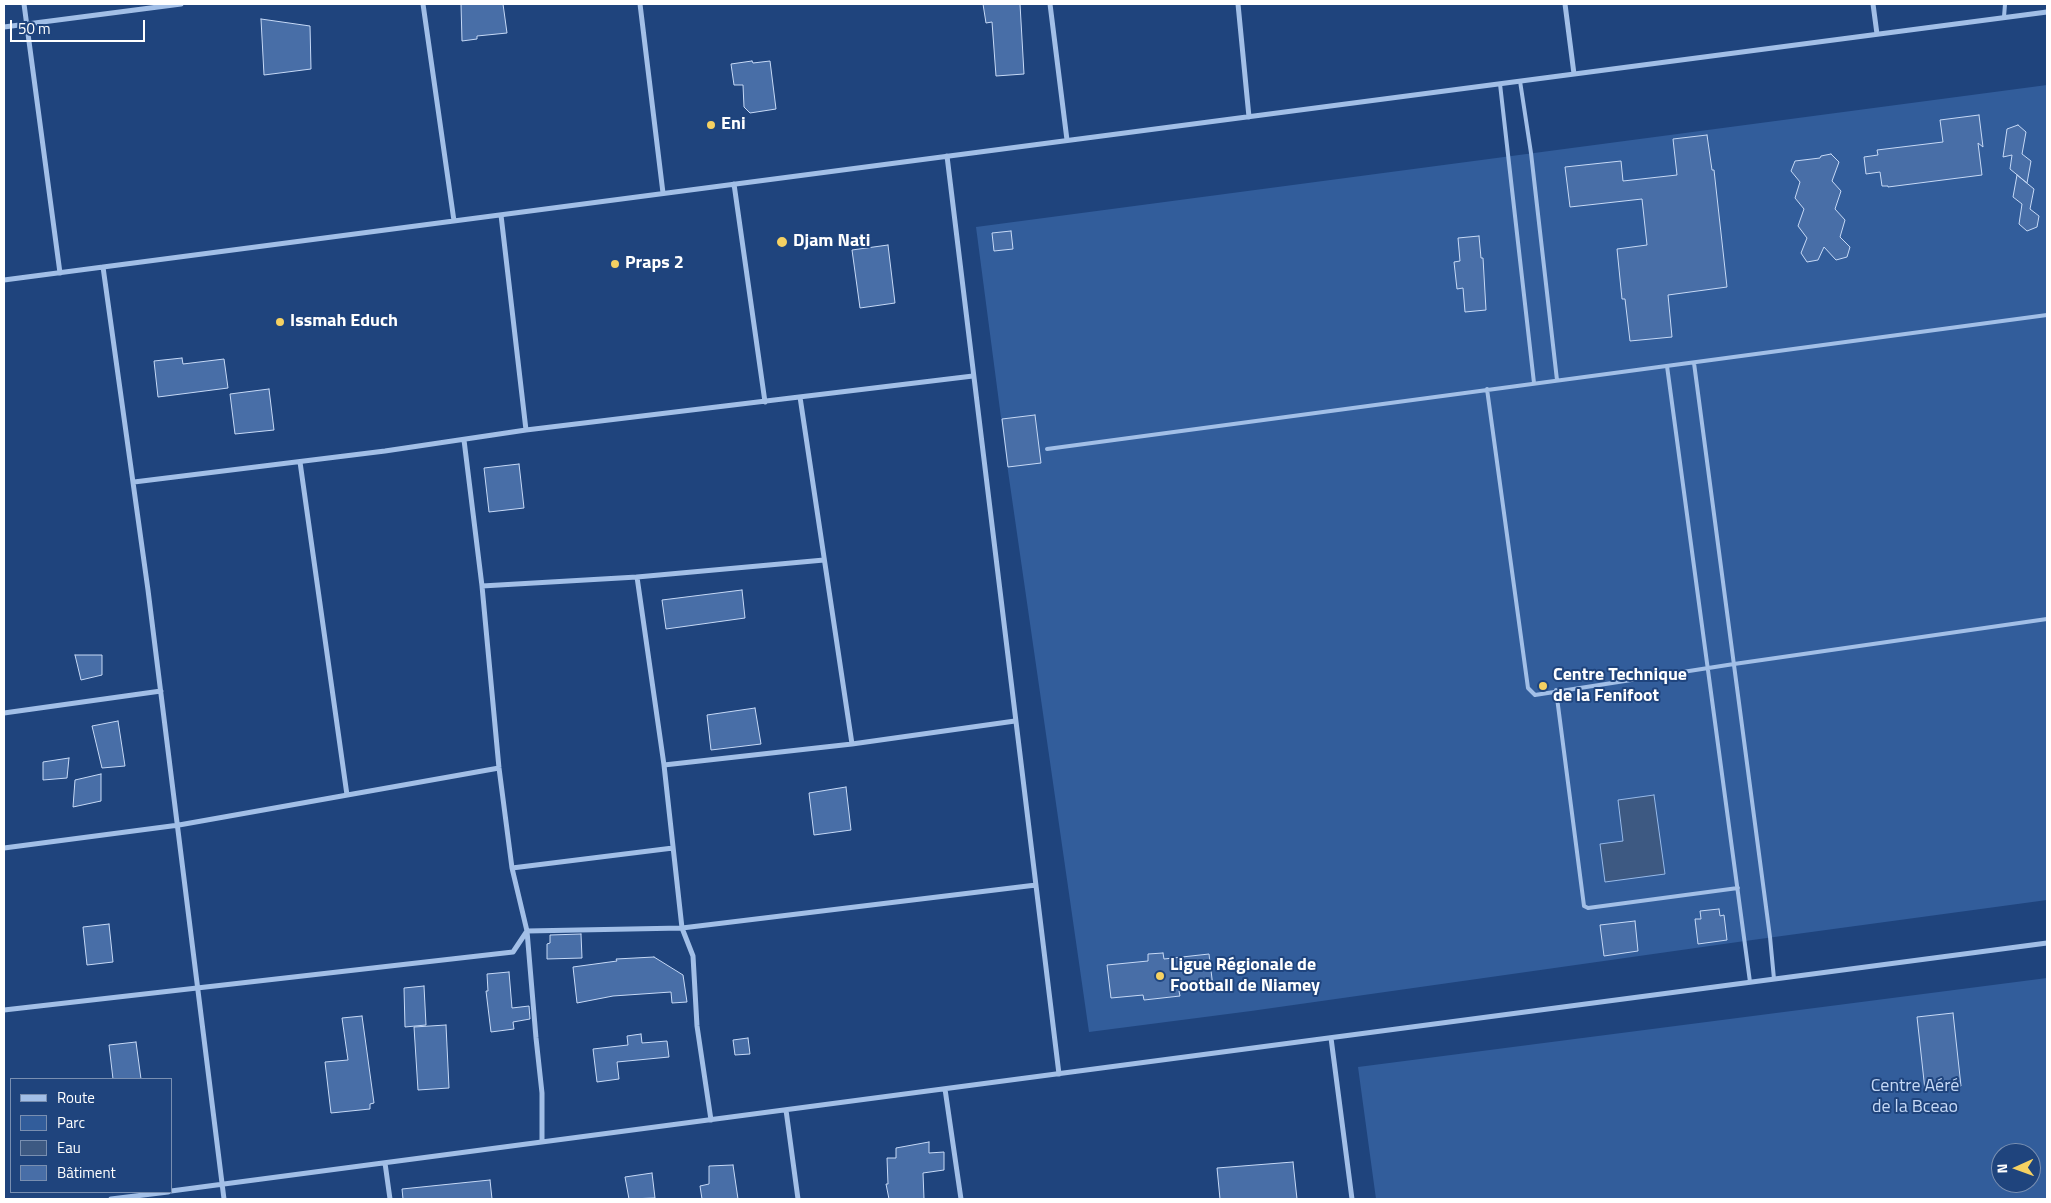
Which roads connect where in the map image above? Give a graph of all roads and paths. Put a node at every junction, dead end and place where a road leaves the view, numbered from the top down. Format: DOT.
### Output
graph roads {
  1 [pos="24,4"];
  2 [pos="181,4"];
  3 [pos="423,4"];
  4 [pos="640,4"];
  5 [pos="1050,4"];
  6 [pos="1238,4"];
  7 [pos="1565,4"];
  8 [pos="1873,4"];
  9 [pos="2005,4"];
  10 [pos="2047,12"];
  11 [pos="2004,18"];
  12 [pos="26,24"];
  13 [pos="4,27"];
  14 [pos="1876,34"];
  15 [pos="1574,74"];
  16 [pos="1520,81"];
  17 [pos="1500,84"];
  18 [pos="1249,117"];
  19 [pos="1067,140"];
  20 [pos="947,156"];
  21 [pos="734,184"];
  22 [pos="663,193"];
  23 [pos="500,215"];
  24 [pos="454,221"];
  25 [pos="103,267"];
  26 [pos="60,273"];
  27 [pos="4,280"];
  28 [pos="2047,315"];
  29 [pos="1694,363"];
  30 [pos="1668,366"];
  31 [pos="973,376"];
  32 [pos="1557,380"];
  33 [pos="1534,383"];
  34 [pos="1487,389"];
  35 [pos="800,397"];
  36 [pos="765,402"];
  37 [pos="526,430"];
  38 [pos="464,440"];
  39 [pos="1047,449"];
  40 [pos="300,462"];
  41 [pos="134,482"];
  42 [pos="824,560"];
  43 [pos="637,578"];
  44 [pos="482,586"];
  45 [pos="2047,619"];
  46 [pos="1734,664"];
  47 [pos="1708,668"];
  48 [pos="1556,690"];
  49 [pos="161,691"];
  50 [pos="4,713"];
  51 [pos="1015,721"];
  52 [pos="852,744"];
  53 [pos="664,765"];
  54 [pos="499,768"];
  55 [pos="347,795"];
  56 [pos="179,825"];
  57 [pos="4,848"];
  58 [pos="673,848"];
  59 [pos="512,868"];
  60 [pos="1036,885"];
  61 [pos="1738,888"];
  62 [pos="682,928"];
  63 [pos="527,931"];
  64 [pos="2047,943"];
  65 [pos="1774,979"];
  66 [pos="1750,982"];
  67 [pos="198,987"];
  68 [pos="4,1010"];
  69 [pos="1331,1038"];
  70 [pos="1059,1074"];
  71 [pos="945,1089"];
  72 [pos="786,1110"];
  73 [pos="711,1120"];
  74 [pos="542,1142"];
  75 [pos="385,1163"];
  76 [pos="222,1185"];
  77 [pos="172,1192"];
  78 [pos="162,1193"];
  79 [pos="111,1199"];
  80 [pos="224,1199"];
  81 [pos="390,1199"];
  82 [pos="798,1199"];
  83 [pos="962,1199"];
  84 [pos="1352,1199"];
  1 -- 12 [label="street"];
  2 -- 12 [label="street"];
  3 -- 24 [label="street"];
  4 -- 22 [label="street"];
  5 -- 19 [label="street"];
  6 -- 18 [label="street"];
  7 -- 15 [label="street"];
  8 -- 14 [label="street"];
  9 -- 11 [label="lane"];
  10 -- 11 [label="street"];
  11 -- 14 [label="street"];
  12 -- 13 [label="street"];
  12 -- 26 [label="street"];
  14 -- 15 [label="street"];
  15 -- 16 [label="street"];
  16 -- 17 [label="street"];
  16 -- 32 [label="lane"];
  17 -- 18 [label="street"];
  17 -- 33 [label="lane"];
  18 -- 19 [label="street"];
  19 -- 20 [label="street"];
  20 -- 21 [label="street"];
  20 -- 31 [label="street"];
  21 -- 22 [label="street"];
  21 -- 36 [label="street"];
  22 -- 23 [label="street"];
  23 -- 24 [label="street"];
  23 -- 37 [label="street"];
  24 -- 25 [label="street"];
  25 -- 26 [label="street"];
  25 -- 41 [label="street"];
  26 -- 27 [label="street"];
  28 -- 29 [label="lane"];
  29 -- 30 [label="lane"];
  29 -- 46 [label="lane"];
  30 -- 32 [label="lane"];
  30 -- 47 [label="lane"];
  31 -- 35 [label="street"];
  31 -- 51 [label="street"];
  32 -- 33 [label="lane"];
  33 -- 34 [label="lane"];
  34 -- 39 [label="lane"];
  34 -- 48 [label="lane"];
  35 -- 36 [label="street"];
  35 -- 42 [label="street"];
  36 -- 37 [label="street"];
  37 -- 38 [label="street"];
  38 -- 40 [label="street"];
  38 -- 44 [label="street"];
  40 -- 41 [label="street"];
  40 -- 55 [label="street"];
  41 -- 49 [label="street"];
  42 -- 43 [label="street"];
  42 -- 52 [label="street"];
  43 -- 44 [label="street"];
  43 -- 53 [label="street"];
  44 -- 54 [label="street"];
  45 -- 46 [label="lane"];
  46 -- 47 [label="lane"];
  46 -- 65 [label="lane"];
  47 -- 48 [label="lane"];
  47 -- 61 [label="lane"];
  48 -- 61 [label="lane"];
  49 -- 50 [label="street"];
  49 -- 56 [label="street"];
  51 -- 52 [label="street"];
  51 -- 60 [label="street"];
  52 -- 53 [label="street"];
  53 -- 58 [label="street"];
  54 -- 55 [label="street"];
  54 -- 59 [label="street"];
  55 -- 56 [label="street"];
  56 -- 57 [label="street"];
  56 -- 67 [label="street"];
  58 -- 59 [label="street"];
  58 -- 62 [label="street"];
  59 -- 63 [label="street"];
  60 -- 62 [label="street"];
  60 -- 70 [label="street"];
  61 -- 66 [label="lane"];
  62 -- 63 [label="street"];
  62 -- 73 [label="street"];
  63 -- 67 [label="street"];
  63 -- 74 [label="street"];
  64 -- 65 [label="street"];
  65 -- 66 [label="street"];
  66 -- 69 [label="street"];
  67 -- 68 [label="street"];
  67 -- 76 [label="street"];
  69 -- 70 [label="street"];
  69 -- 84 [label="street"];
  70 -- 71 [label="street"];
  71 -- 72 [label="street"];
  71 -- 83 [label="street"];
  72 -- 73 [label="street"];
  72 -- 82 [label="street"];
  73 -- 74 [label="street"];
  74 -- 75 [label="street"];
  75 -- 76 [label="street"];
  75 -- 81 [label="street"];
  76 -- 77 [label="street"];
  76 -- 80 [label="street"];
  78 -- 79 [label="street"];
}
